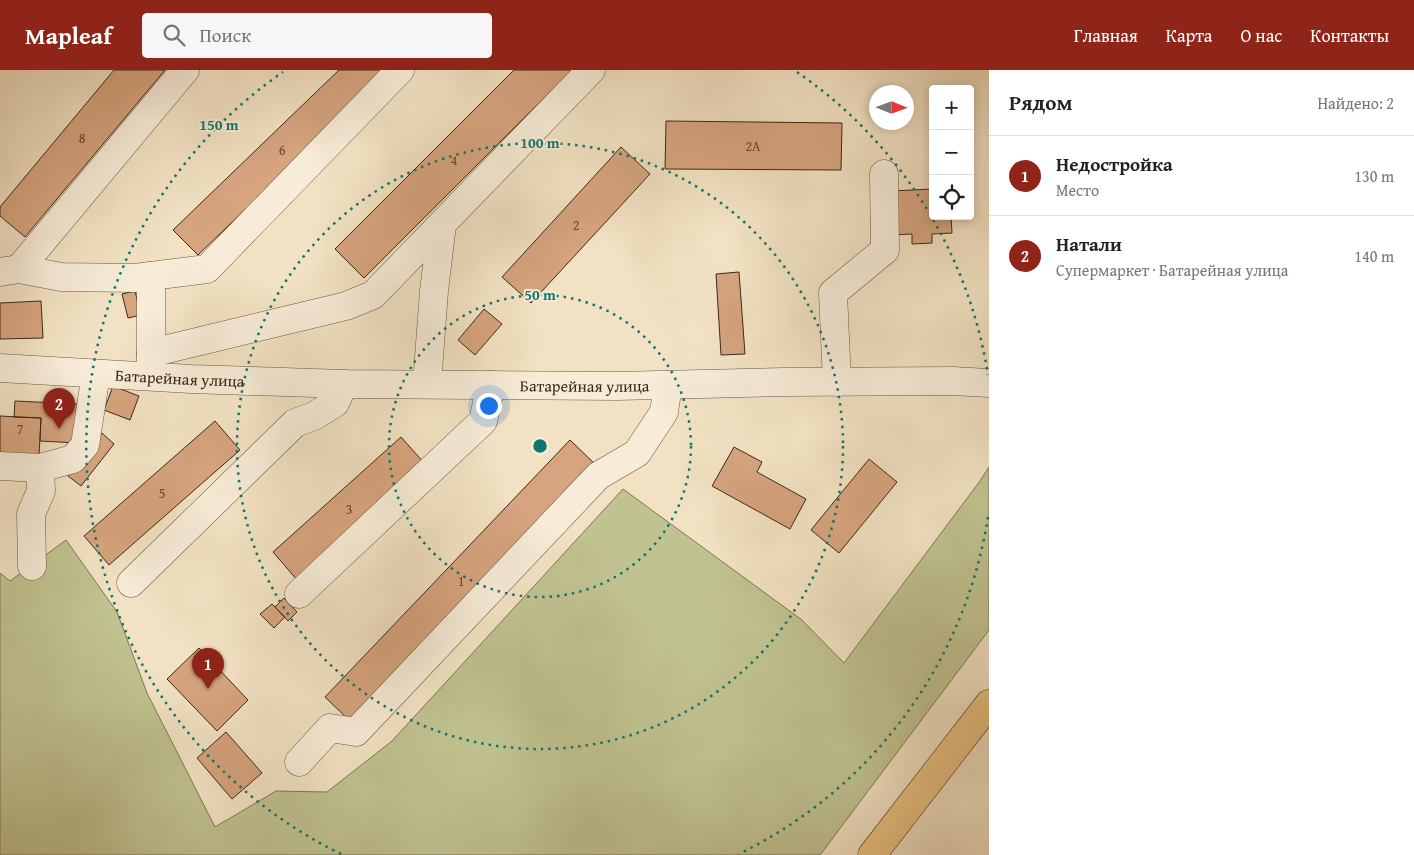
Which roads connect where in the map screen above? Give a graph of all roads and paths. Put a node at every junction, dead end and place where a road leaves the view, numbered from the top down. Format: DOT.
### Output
graph roads {
  1 [pos="185,70"];
  2 [pos="400,70"];
  3 [pos="591,70"];
  4 [pos="884,174"];
  5 [pos="442,224"];
  6 [pos="10,271"];
  7 [pos="151,276"];
  8 [pos="151,365"];
  9 [pos="0,368"];
  10 [pos="96,374"];
  11 [pos="837,382"];
  12 [pos="989,382"];
  13 [pos="344,384"];
  14 [pos="427,384"];
  15 [pos="491,385"];
  16 [pos="668,385"];
  17 [pos="0,466"];
  18 [pos="40,468"];
  19 [pos="32,566"];
  20 [pos="131,583"];
  21 [pos="299,594"];
  22 [pos="989,704"];
  23 [pos="299,762"];
  24 [pos="872,855"];
  1 -- 6 [label="street"];
  2 -- 7 [label="street"];
  3 -- 5 [label="street"];
  4 -- 11 [label="street"];
  5 -- 8 [label="street"];
  5 -- 14 [label="street"];
  6 -- 7 [label="street"];
  7 -- 8 [label="street"];
  8 -- 10 [label="street, Батарейная улица"];
  8 -- 13 [label="street, Батарейная улица"];
  9 -- 10 [label="street, Батарейная улица"];
  10 -- 18 [label="street"];
  11 -- 12 [label="street, Батарейная улица"];
  11 -- 16 [label="street, Батарейная улица"];
  13 -- 14 [label="street, Батарейная улица"];
  13 -- 20 [label="street"];
  14 -- 15 [label="street, Батарейная улица"];
  15 -- 16 [label="street, Батарейная улица"];
  15 -- 21 [label="street"];
  16 -- 23 [label="street"];
  17 -- 18 [label="street"];
  18 -- 19 [label="street"];
  22 -- 24 [label="main road"];
}
